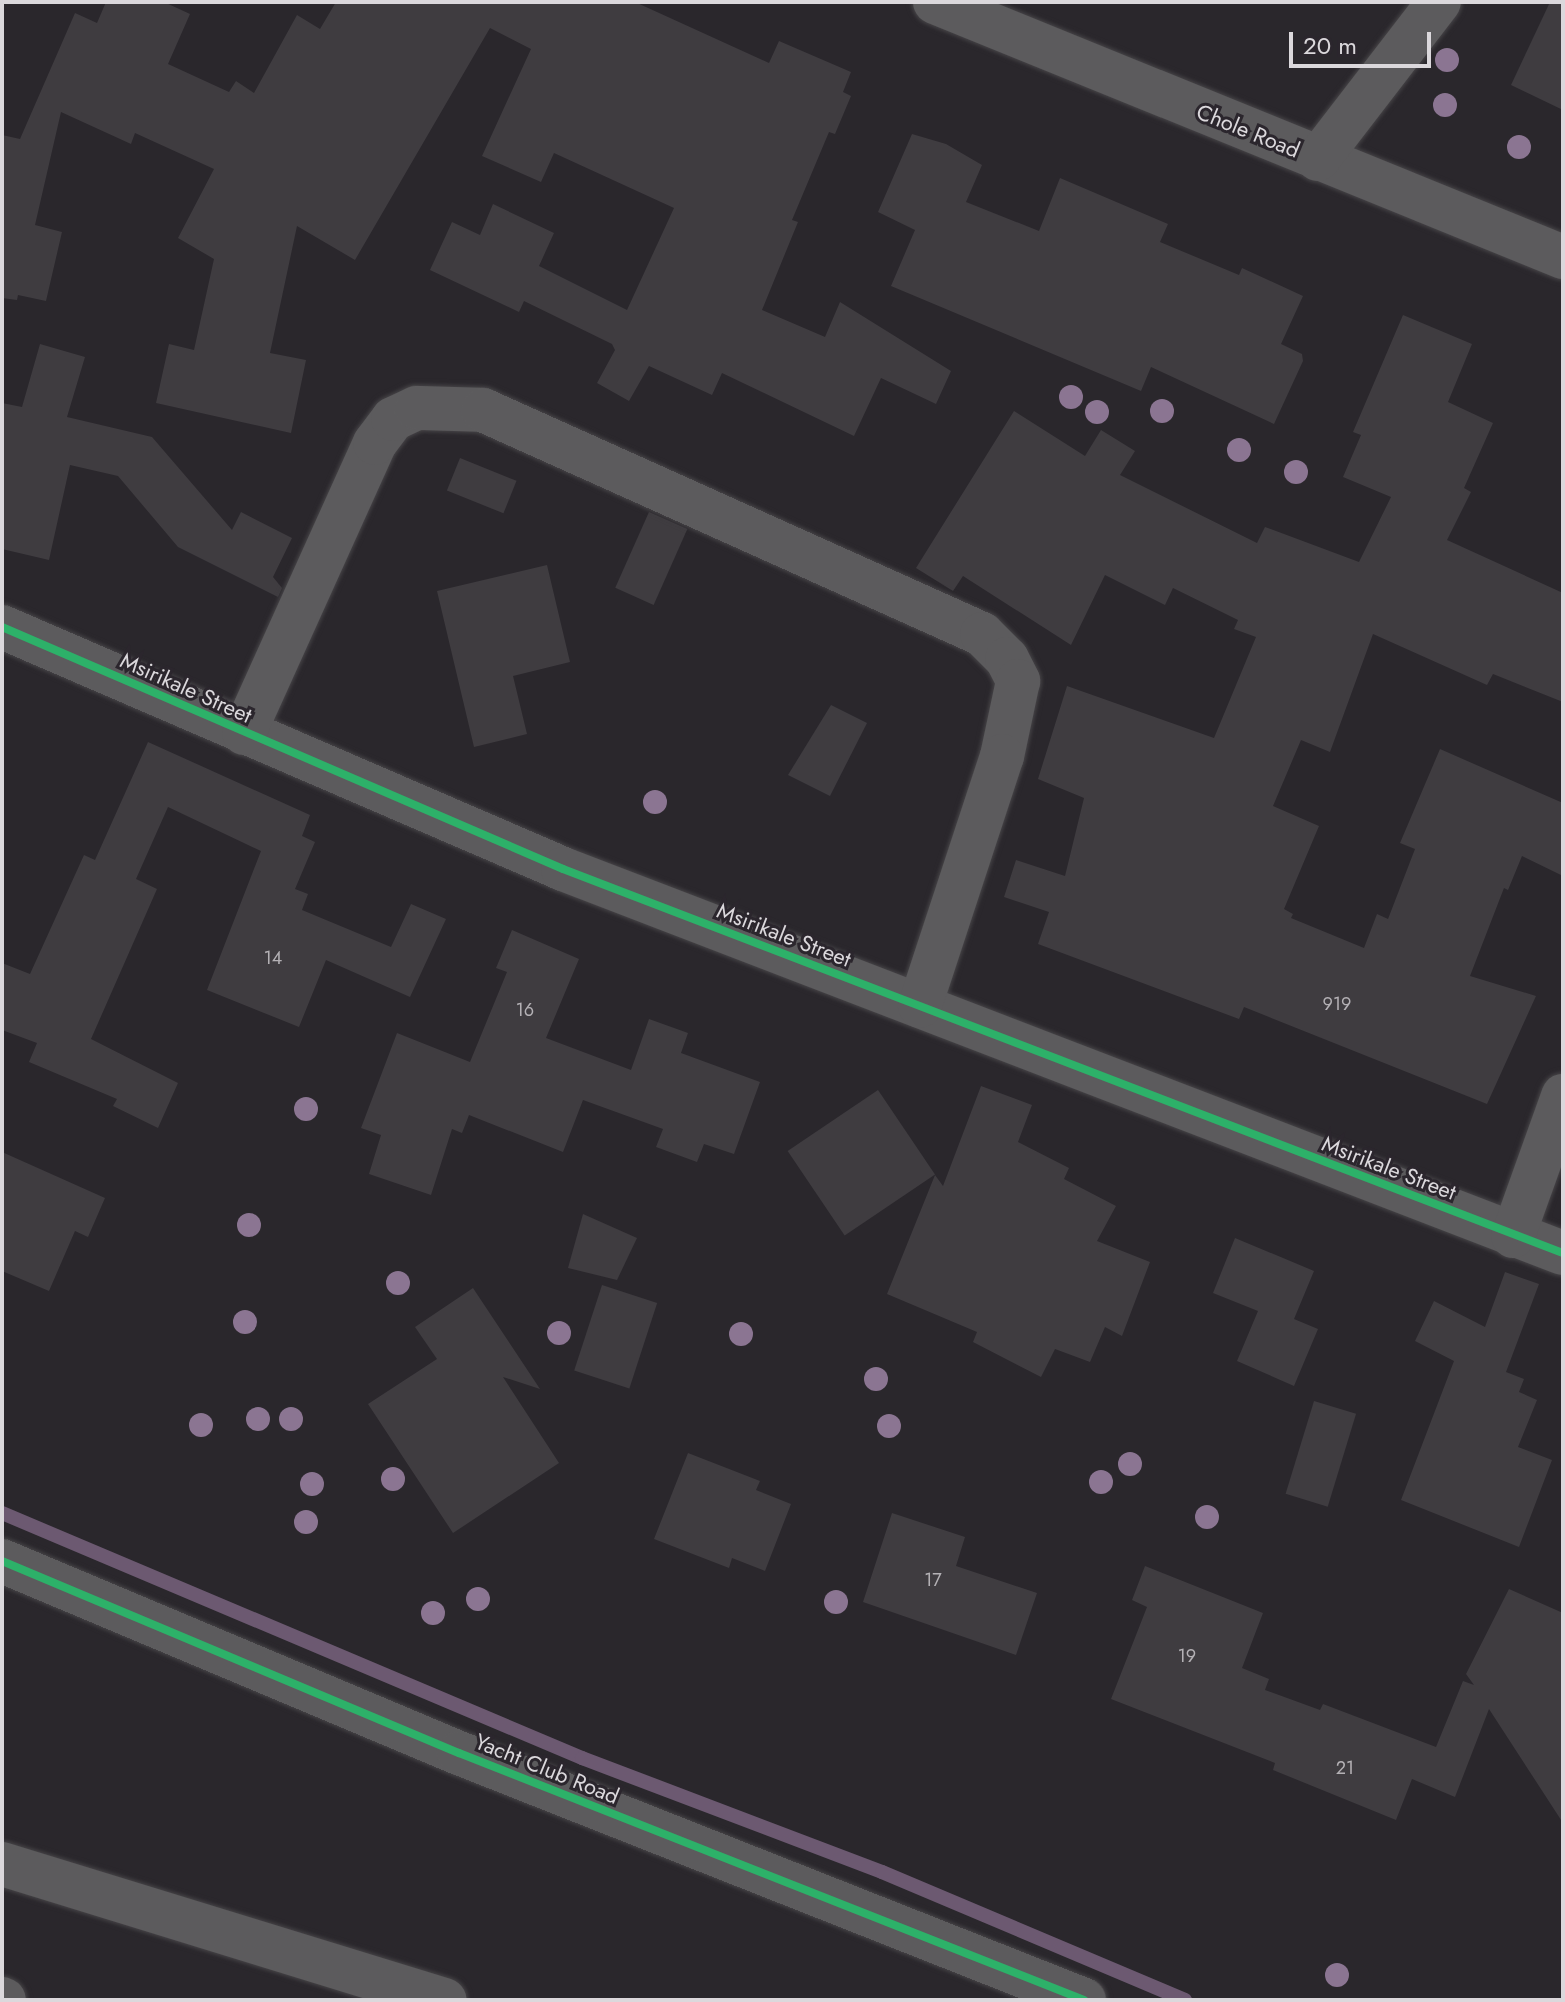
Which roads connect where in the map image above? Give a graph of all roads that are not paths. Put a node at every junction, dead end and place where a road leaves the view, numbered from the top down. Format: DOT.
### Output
graph roads {
  1 [pos="935,2"];
  2 [pos="1439,2"];
  3 [pos="1318,159"];
  4 [pos="1563,257"];
  5 [pos="2,627"];
  6 [pos="244,733"];
  7 [pos="920,1006"];
  8 [pos="1563,1096"];
  9 [pos="1513,1236"];
  10 [pos="1563,1253"];
  11 [pos="2,1561"];
  12 [pos="2,1864"];
  13 [pos="445,2000"];
  14 [pos="1084,2000"];
  1 -- 3 [label="street, Chole Road"];
  2 -- 3 [label="street"];
  3 -- 4 [label="street, Chole Road"];
  5 -- 6 [label="street, Msirikale Street"];
  6 -- 7 [label="street, Msirikale Street"];
  6 -- 7 [label="street"];
  7 -- 9 [label="street, Msirikale Street"];
  8 -- 9 [label="street"];
  9 -- 10 [label="street, Msirikale Street"];
  11 -- 14 [label="street, Yacht Club Road"];
  12 -- 13 [label="street"];
}
